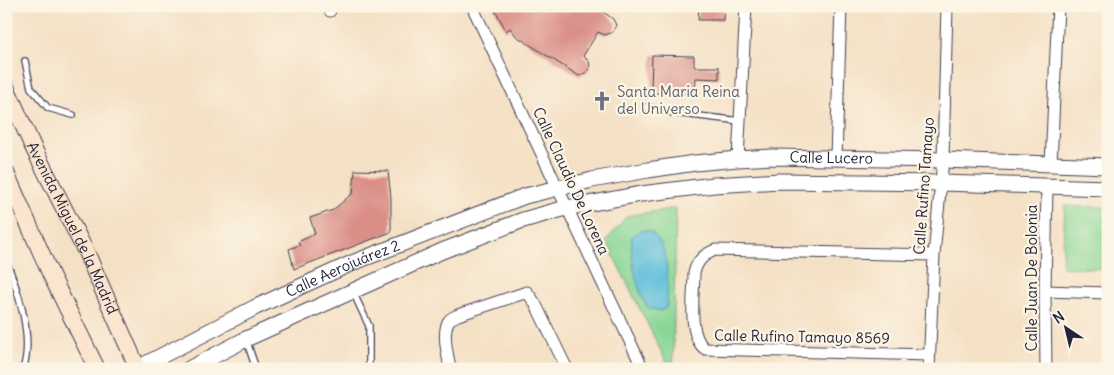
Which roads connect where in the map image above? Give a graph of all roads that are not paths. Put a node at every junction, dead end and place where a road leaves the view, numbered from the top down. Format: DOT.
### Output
graph roads {
  1 [pos="472,6"];
  2 [pos="746,6"];
  3 [pos="841,6"];
  4 [pos="948,6"];
  5 [pos="1058,6"];
  6 [pos="25,61"];
  7 [pos="6,87"];
  8 [pos="646,107"];
  9 [pos="73,115"];
  10 [pos="740,121"];
  11 [pos="836,157"];
  12 [pos="738,159"];
  13 [pos="943,160"];
  14 [pos="1051,164"];
  15 [pos="1108,166"];
  16 [pos="6,173"];
  17 [pos="940,183"];
  18 [pos="1047,187"];
  19 [pos="1108,188"];
  20 [pos="558,189"];
  21 [pos="566,208"];
  22 [pos="934,255"];
  23 [pos="6,261"];
  24 [pos="352,290"];
  25 [pos="1045,291"];
  26 [pos="1108,293"];
  27 [pos="246,339"];
  28 [pos="929,355"];
  29 [pos="137,368"];
  30 [pos="22,369"];
  31 [pos="97,369"];
  32 [pos="189,369"];
  33 [pos="256,369"];
  34 [pos="369,369"];
  35 [pos="450,369"];
  36 [pos="567,369"];
  37 [pos="643,369"];
  38 [pos="929,369"];
  39 [pos="1046,369"];
  1 -- 20 [label="street, Calle Claudio De Lorena"];
  2 -- 10 [label="street"];
  3 -- 11 [label="street"];
  4 -- 13 [label="street, Calle Rufino Tamayo"];
  5 -- 14 [label="street"];
  6 -- 9 [label="lane"];
  7 -- 29 [label="main road, Avenida Miguel de la Madrid"];
  8 -- 10 [label="lane"];
  10 -- 12 [label="street"];
  11 -- 12 [label="street, Calle Lucero"];
  11 -- 13 [label="street, Calle Lucero"];
  12 -- 20 [label="street, Calle Lucero"];
  13 -- 14 [label="street, Calle Lucero"];
  13 -- 17 [label="street, Calle Rufino Tamayo"];
  14 -- 15 [label="street, Calle Lucero"];
  16 -- 31 [label="main road"];
  17 -- 18 [label="street, Calle Lucero"];
  17 -- 21 [label="street, Calle Lucero"];
  17 -- 22 [label="street, Calle Rufino Tamayo"];
  18 -- 19 [label="street, Calle Lucero"];
  18 -- 25 [label="street, Calle Juan De Bolonia"];
  20 -- 21 [label="street, Calle Claudio De Lorena"];
  20 -- 29 [label="street, Calle Aerojuárez 2"];
  21 -- 24 [label="street, Calle Aerojuárez 2"];
  21 -- 37 [label="street, Calle Claudio De Lorena"];
  22 -- 28 [label="street, Calle Rufino Tamayo"];
  22 -- 28 [label="street, Calle Rufino Tamayo 8569"];
  23 -- 30 [label="lane"];
  24 -- 27 [label="street, Calle Aerojuárez 2"];
  24 -- 34 [label="lane"];
  25 -- 26 [label="street"];
  25 -- 39 [label="street, Calle Juan De Bolonia"];
  27 -- 32 [label="street, Calle Aerojuárez 2"];
  27 -- 33 [label="lane"];
  28 -- 38 [label="street, Calle Rufino Tamayo"];
  35 -- 36 [label="street"];
}
